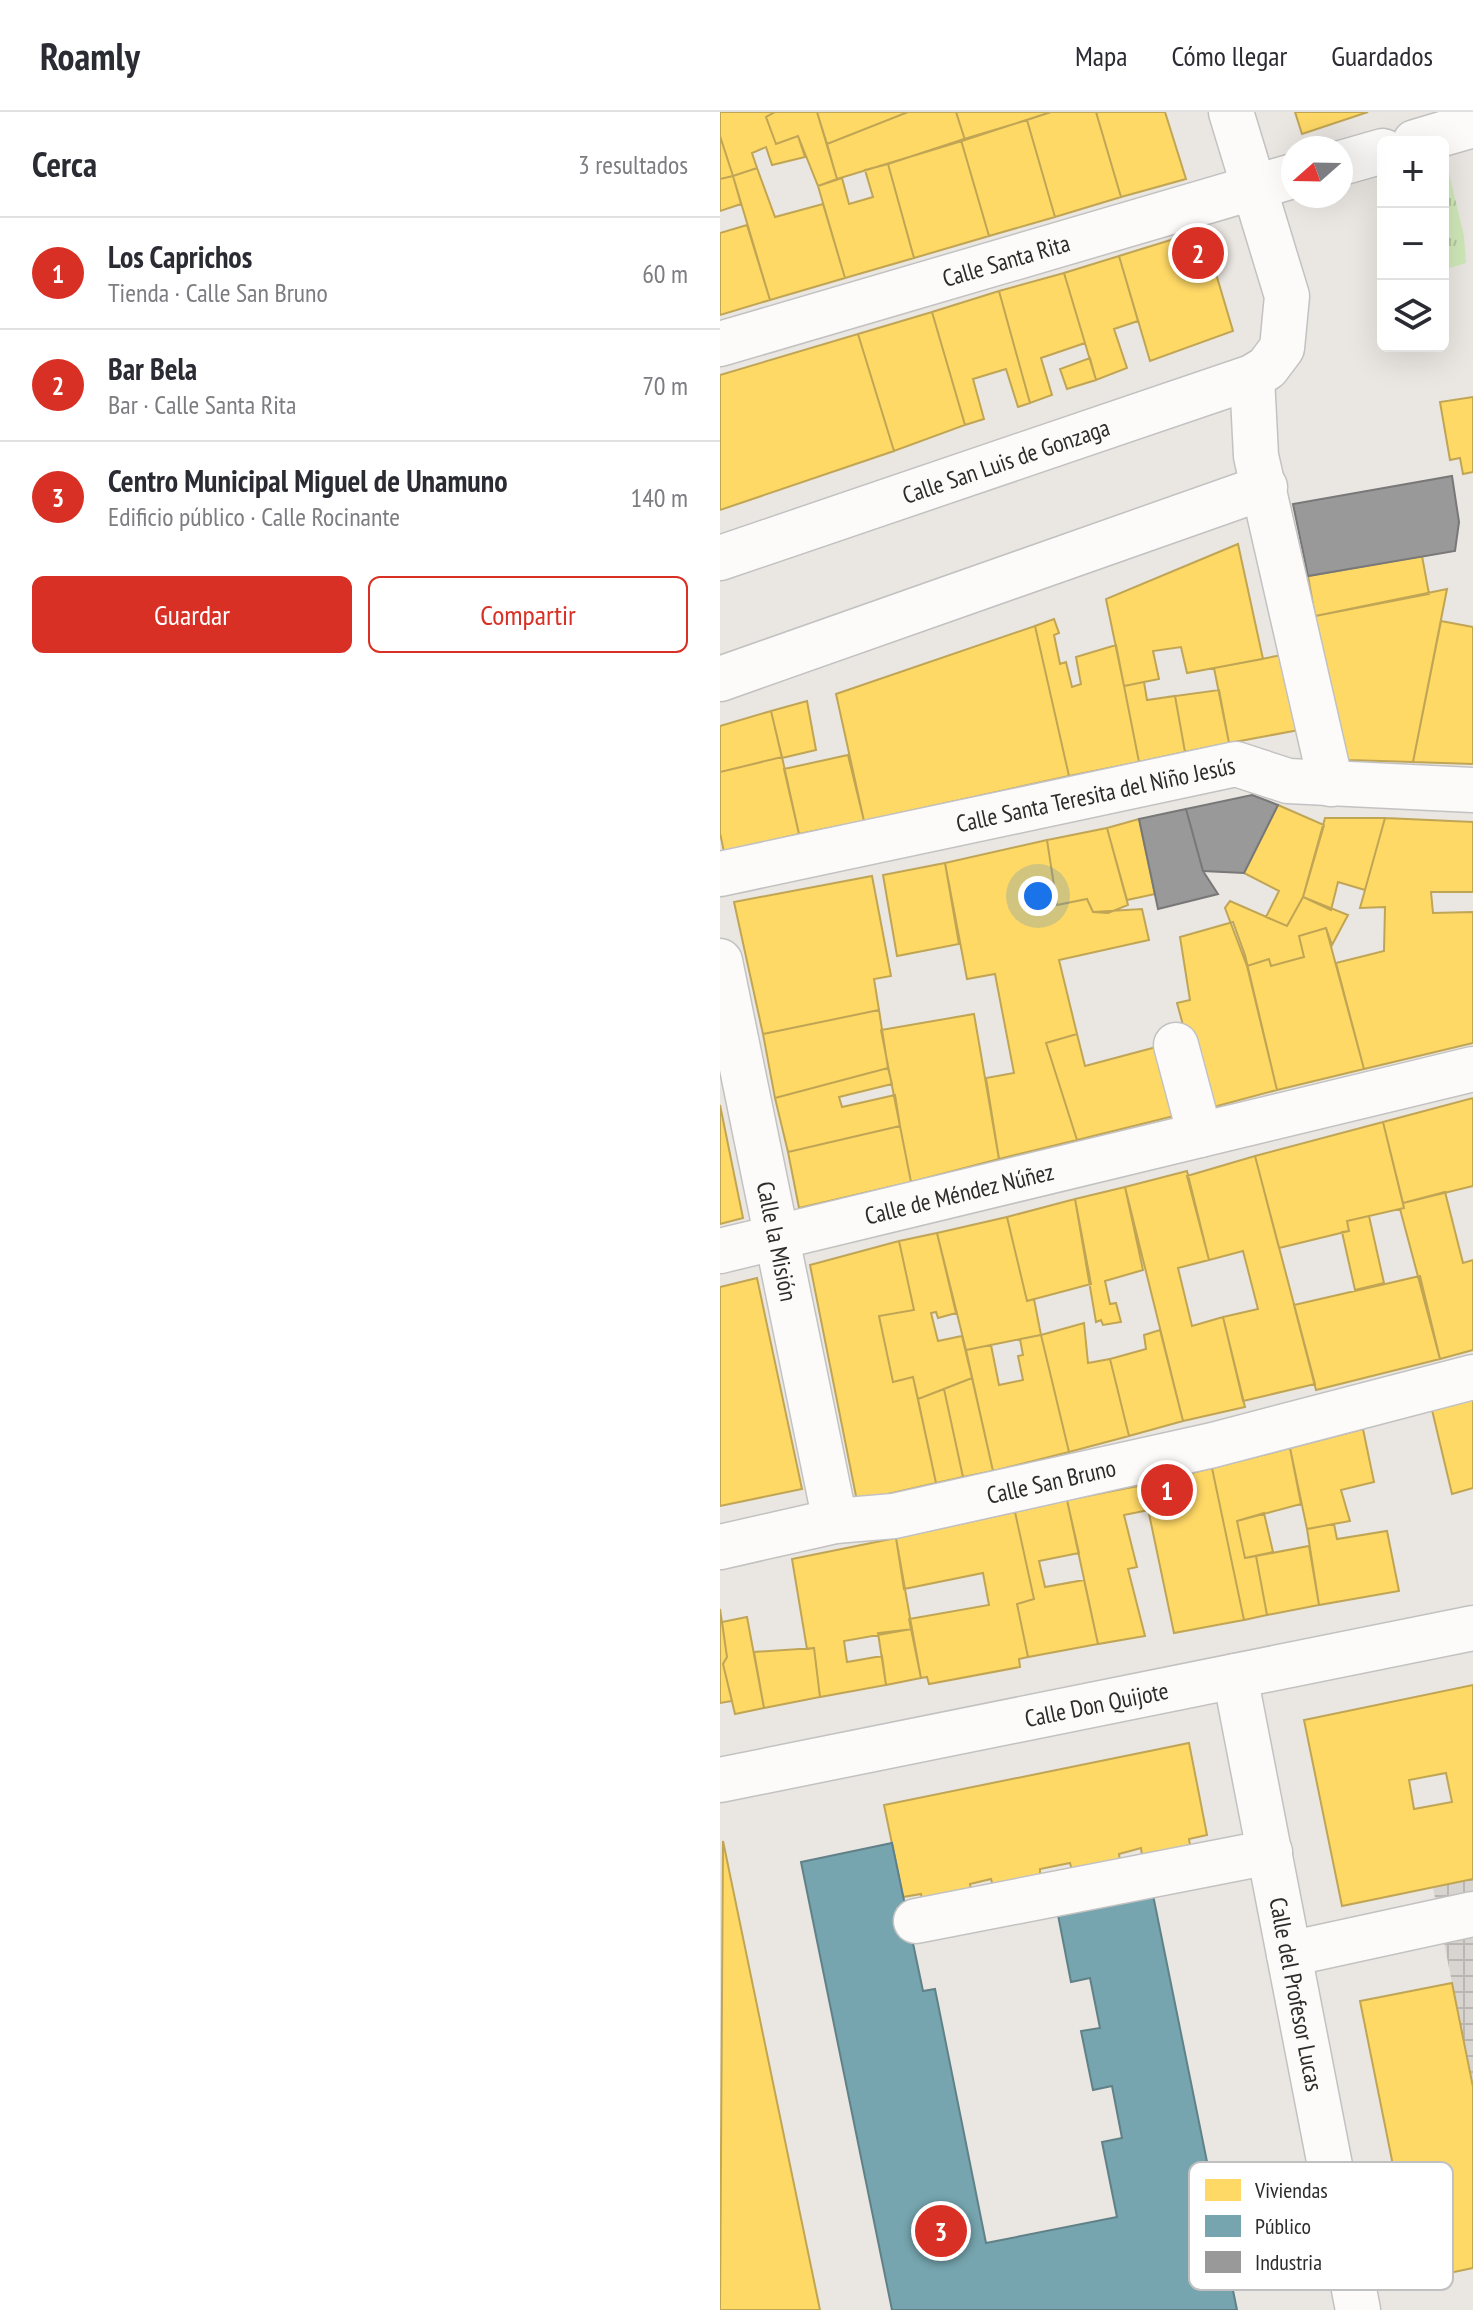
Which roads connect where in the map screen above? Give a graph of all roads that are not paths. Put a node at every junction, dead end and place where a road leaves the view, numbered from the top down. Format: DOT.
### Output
graph roads {
  1 [pos="1231,112"];
  2 [pos="1473,125"];
  3 [pos="1435,136"];
  4 [pos="1377,153"];
  5 [pos="1353,160"];
  6 [pos="1274,182"];
  7 [pos="720,344"];
  8 [pos="1267,362"];
  9 [pos="1265,487"];
  10 [pos="720,558"];
  11 [pos="720,679"];
  12 [pos="1331,784"];
  13 [pos="1473,790"];
  14 [pos="720,874"];
  15 [pos="720,961"];
  16 [pos="1176,1045"];
  17 [pos="1473,1069"];
  18 [pos="1200,1135"];
  19 [pos="778,1237"];
  20 [pos="720,1251"];
  21 [pos="1473,1377"];
  22 [pos="835,1521"];
  23 [pos="720,1547"];
  24 [pos="1473,1628"];
  25 [pos="1235,1676"];
  26 [pos="720,1780"];
  27 [pos="1270,1852"];
  28 [pos="1473,1914"];
  29 [pos="916,1921"];
  30 [pos="1289,1954"];
  31 [pos="1329,2162"];
  32 [pos="1354,2290"];
  33 [pos="1358,2310"];
  1 -- 6 [label="street"];
  2 -- 3 [label="street"];
  4 -- 5 [label="street"];
  6 -- 7 [label="street, Calle Santa Rita"];
  6 -- 8 [label="street"];
  8 -- 9 [label="street"];
  8 -- 10 [label="street, Calle San Luis de Gonzaga"];
  9 -- 11 [label="street"];
  9 -- 12 [label="street"];
  12 -- 13 [label="street, Calle Santa Teresita del Niño Jesús"];
  12 -- 14 [label="street, Calle Santa Teresita del Niño Jesús"];
  15 -- 19 [label="street, Calle la Misión"];
  16 -- 18 [label="street"];
  17 -- 18 [label="street, Calle de Méndez Núñez"];
  18 -- 19 [label="street, Calle de Méndez Núñez"];
  19 -- 20 [label="street, Calle de Méndez Núñez"];
  19 -- 22 [label="street, Calle la Misión"];
  21 -- 22 [label="street, Calle San Bruno"];
  22 -- 23 [label="street, Calle San Bruno"];
  24 -- 25 [label="street, Calle Don Quijote"];
  25 -- 26 [label="street, Calle Don Quijote"];
  25 -- 27 [label="street, Calle del Profesor Lucas"];
  27 -- 29 [label="street"];
  27 -- 30 [label="street, Calle del Profesor Lucas"];
  28 -- 30 [label="street"];
  30 -- 31 [label="street, Calle del Profesor Lucas"];
  32 -- 33 [label="street, Calle del Profesor Lucas"];
}
